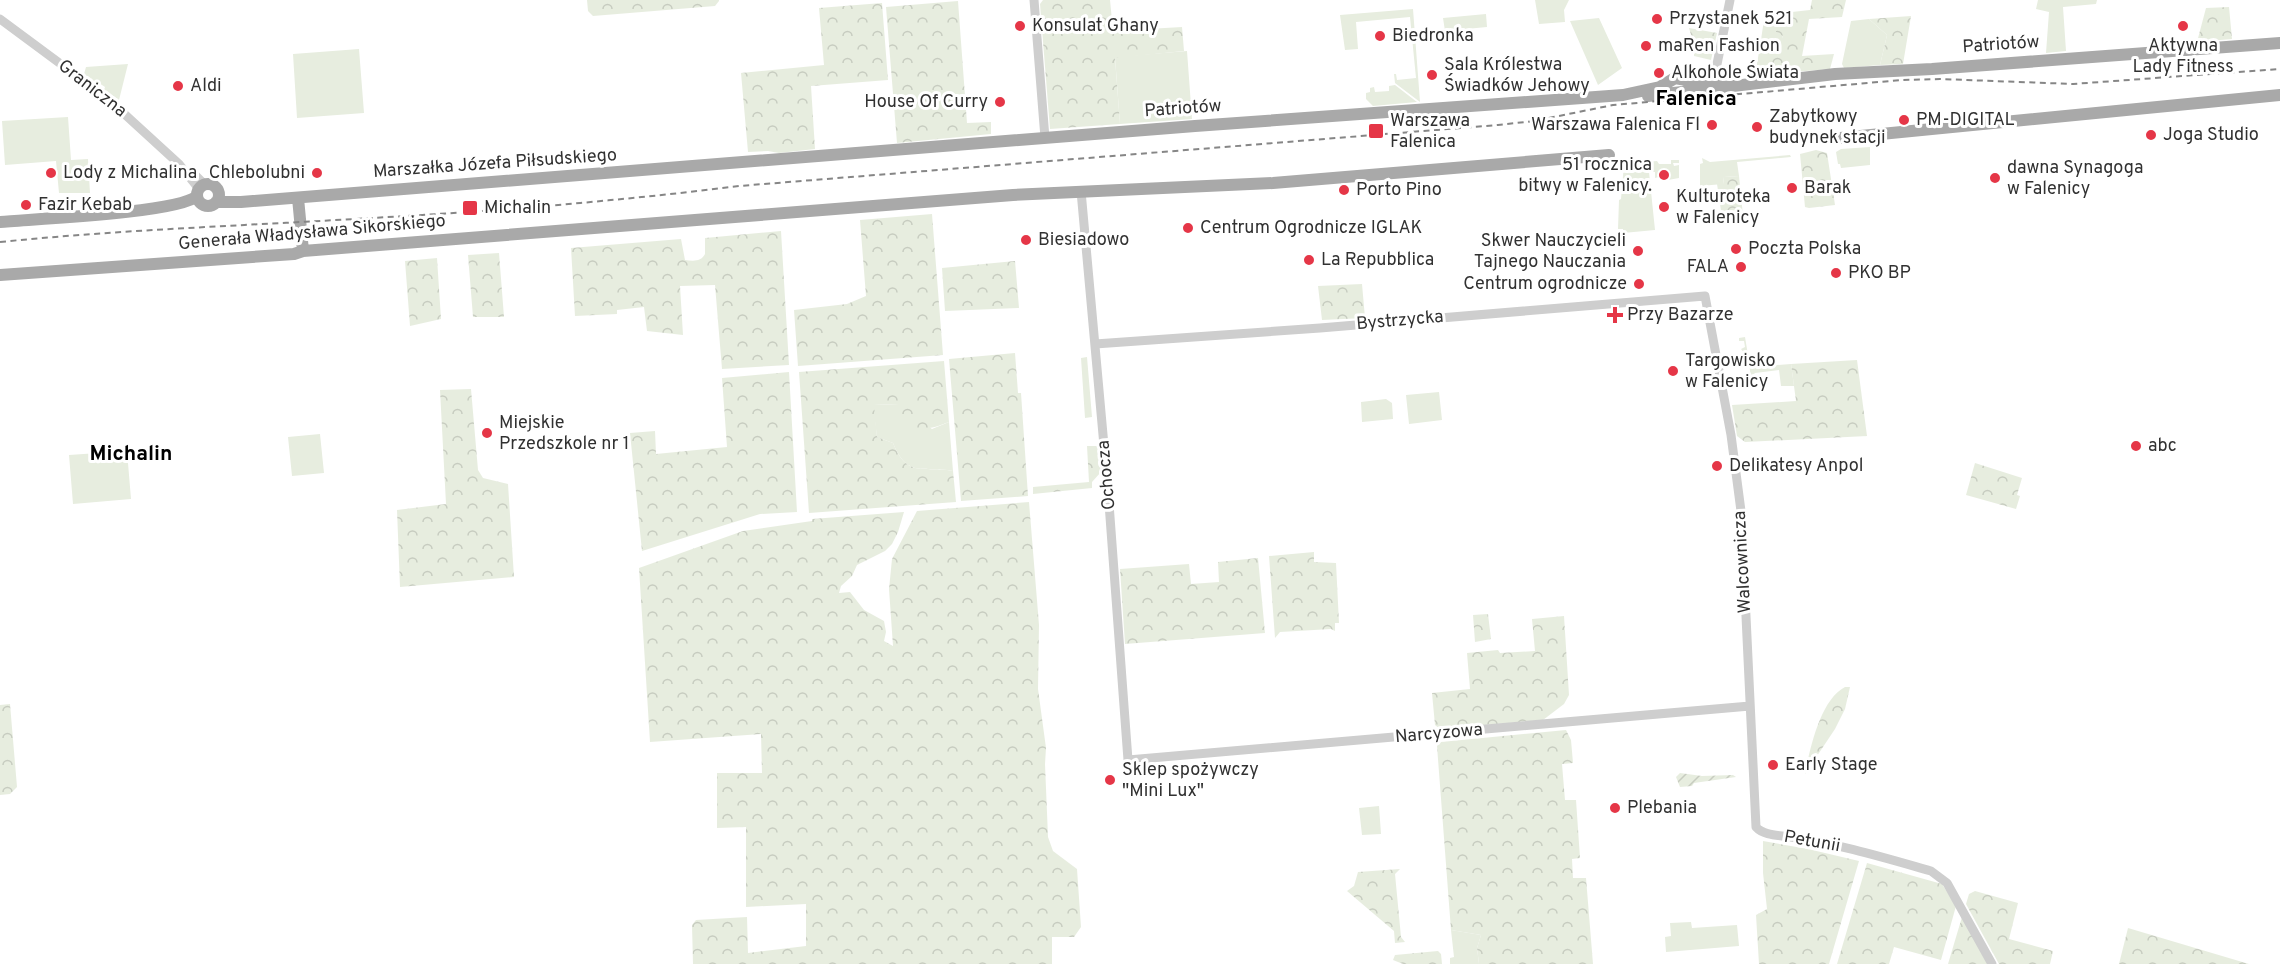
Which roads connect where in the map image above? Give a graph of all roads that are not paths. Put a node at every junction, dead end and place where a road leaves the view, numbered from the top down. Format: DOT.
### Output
graph roads {
  1 [pos="1034,0"];
  2 [pos="1730,0"];
  3 [pos="0,19"];
  4 [pos="2280,43"];
  5 [pos="1719,86"];
  6 [pos="2280,95"];
  7 [pos="1045,138"];
  8 [pos="1830,139"];
  9 [pos="1609,155"];
  10 [pos="746,161"];
  11 [pos="1081,191"];
  12 [pos="200,193"];
  13 [pos="218,197"];
  14 [pos="298,198"];
  15 [pos="0,222"];
  16 [pos="303,251"];
  17 [pos="0,275"];
  18 [pos="1705,296"];
  19 [pos="1095,344"];
  20 [pos="1750,706"];
  21 [pos="1128,760"];
  22 [pos="1759,830"];
  23 [pos="1992,964"];
  1 -- 7 [label="street"];
  2 -- 5 [label="street"];
  3 -- 12 [label="street, Graniczna"];
  4 -- 5 [label="main road, Patriotów"];
  5 -- 7 [label="main road, Patriotów"];
  6 -- 8 [label="main road"];
  7 -- 10 [label="main road, Patriotów"];
  9 -- 11 [label="main road"];
  10 -- 14 [label="main road, Marszałka Józefa Piłsudskiego"];
  11 -- 16 [label="main road, Generała Władysława Sikorskiego"];
  11 -- 19 [label="street, Ochocza"];
  12 -- 13 [label="main road"];
  12 -- 13 [label="main road, Marszałka Józefa Piłsudskiego"];
  12 -- 15 [label="main road"];
  13 -- 14 [label="main road, Marszałka Józefa Piłsudskiego"];
  14 -- 16 [label="main road"];
  16 -- 17 [label="main road, Generała Władysława Sikorskiego"];
  18 -- 19 [label="street, Bystrzycka"];
  18 -- 20 [label="street, Walcownicza"];
  19 -- 21 [label="street, Ochocza"];
  20 -- 21 [label="street, Narcyzowa"];
  20 -- 22 [label="street, Walcownicza"];
  22 -- 23 [label="street, Petunii"];
}
